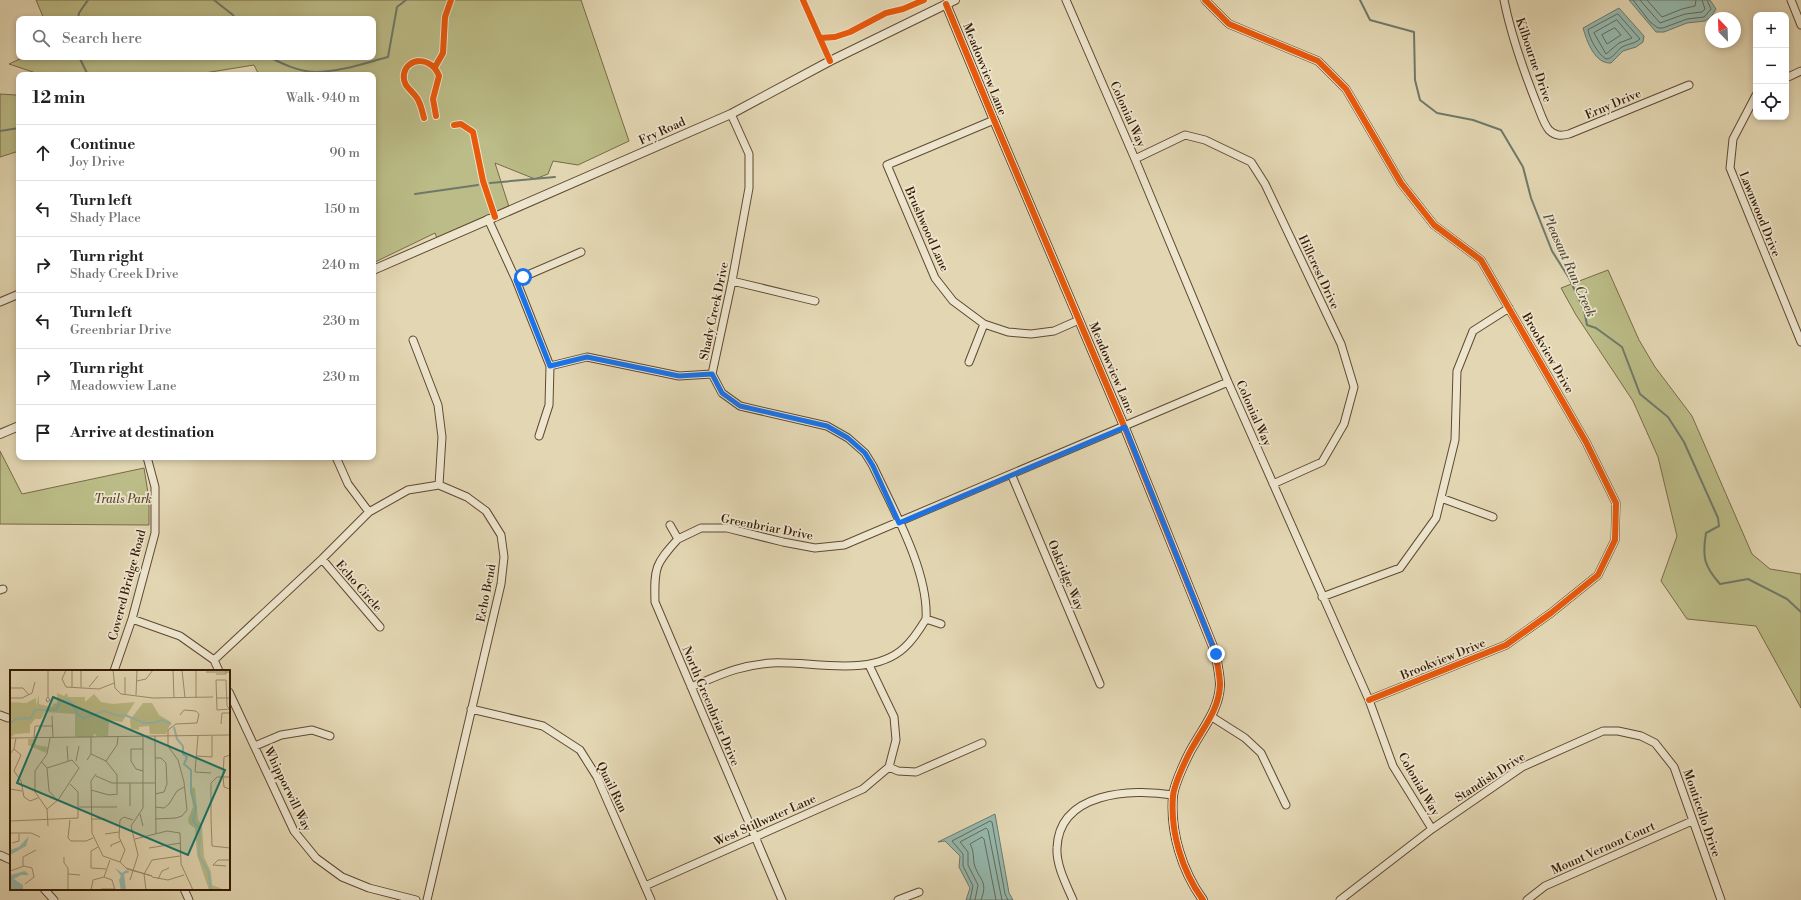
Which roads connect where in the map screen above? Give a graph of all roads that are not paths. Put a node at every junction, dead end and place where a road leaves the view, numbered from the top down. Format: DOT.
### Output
graph roads {
  1 [pos="955,0"];
  2 [pos="1066,0"];
  3 [pos="1205,0"];
  4 [pos="1504,0"];
  5 [pos="1791,0"];
  6 [pos="946,4"];
  7 [pos="1801,26"];
  8 [pos="1801,71"];
  9 [pos="1789,77"];
  10 [pos="1689,85"];
  11 [pos="1753,101"];
  12 [pos="731,114"];
  13 [pos="994,120"];
  14 [pos="1547,127"];
  15 [pos="1135,159"];
  16 [pos="488,219"];
  17 [pos="581,252"];
  18 [pos="376,269"];
  19 [pos="516,280"];
  20 [pos="732,281"];
  21 [pos="16,295"];
  22 [pos="815,301"];
  23 [pos="0,302"];
  24 [pos="1509,308"];
  25 [pos="1079,320"];
  26 [pos="984,324"];
  27 [pos="413,340"];
  28 [pos="1801,342"];
  29 [pos="969,362"];
  30 [pos="550,366"];
  31 [pos="712,374"];
  32 [pos="1228,382"];
  33 [pos="16,427"];
  34 [pos="1125,427"];
  35 [pos="0,434"];
  36 [pos="539,436"];
  37 [pos="148,460"];
  38 [pos="337,460"];
  39 [pos="1012,476"];
  40 [pos="1273,484"];
  41 [pos="439,486"];
  42 [pos="1441,498"];
  43 [pos="369,512"];
  44 [pos="1493,517"];
  45 [pos="899,523"];
  46 [pos="670,525"];
  47 [pos="678,539"];
  48 [pos="322,559"];
  49 [pos="1322,597"];
  50 [pos="132,619"];
  51 [pos="926,619"];
  52 [pos="941,624"];
  53 [pos="380,627"];
  54 [pos="214,660"];
  55 [pos="869,665"];
  56 [pos="114,670"];
  57 [pos="219,670"];
  58 [pos="1100,684"];
  59 [pos="691,687"];
  60 [pos="230,694"];
  61 [pos="1369,700"];
  62 [pos="471,709"];
  63 [pos="0,715"];
  64 [pos="1212,717"];
  65 [pos="8,718"];
  66 [pos="1603,731"];
  67 [pos="330,736"];
  68 [pos="982,743"];
  69 [pos="255,746"];
  70 [pos="889,767"];
  71 [pos="1173,795"];
  72 [pos="1286,805"];
  73 [pos="1692,821"];
  74 [pos="1432,829"];
  75 [pos="754,837"];
  76 [pos="0,855"];
  77 [pos="10,860"];
  78 [pos="645,886"];
  79 [pos="45,890"];
  80 [pos="184,890"];
  81 [pos="919,892"];
  82 [pos="54,900"];
  83 [pos="189,900"];
  84 [pos="416,900"];
  85 [pos="426,900"];
  86 [pos="651,900"];
  87 [pos="782,900"];
  88 [pos="898,900"];
  89 [pos="1073,900"];
  90 [pos="1203,900"];
  91 [pos="1340,900"];
  92 [pos="1527,900"];
  93 [pos="1721,900"];
  1 -- 6 [label="street, Fry Road"];
  2 -- 15 [label="street, Colonial Way"];
  3 -- 24 [label="street, Brookview Drive"];
  4 -- 14 [label="street, Kilbourne Drive"];
  5 -- 7 [label="street"];
  6 -- 12 [label="street, Fry Road"];
  6 -- 13 [label="street, Meadowview Lane"];
  8 -- 9 [label="street"];
  10 -- 14 [label="street, Erny Drive"];
  11 -- 28 [label="street, Lawnwood Drive"];
  12 -- 16 [label="street, Fry Road"];
  12 -- 20 [label="street, Shady Creek Drive"];
  13 -- 25 [label="street, Meadowview Lane"];
  13 -- 26 [label="street, Brushwood Lane"];
  15 -- 32 [label="street, Colonial Way"];
  15 -- 40 [label="street, Hillcrest Drive"];
  16 -- 18 [label="street, Fry Road"];
  16 -- 19 [label="street"];
  17 -- 19 [label="street"];
  19 -- 30 [label="street"];
  20 -- 22 [label="street"];
  20 -- 31 [label="street, Shady Creek Drive"];
  21 -- 23 [label="street"];
  24 -- 42 [label="street"];
  24 -- 61 [label="street, Brookview Drive"];
  25 -- 26 [label="street, Brushwood Lane"];
  25 -- 34 [label="street, Meadowview Lane"];
  26 -- 29 [label="street"];
  27 -- 41 [label="street"];
  30 -- 31 [label="street"];
  30 -- 36 [label="street"];
  31 -- 45 [label="street, Shady Creek Drive"];
  32 -- 34 [label="street, Greenbriar Drive"];
  32 -- 40 [label="street, Colonial Way"];
  33 -- 35 [label="street"];
  34 -- 39 [label="street, Greenbriar Drive"];
  34 -- 64 [label="street, Meadowview Lane"];
  37 -- 50 [label="street, Covered Bridge Road"];
  38 -- 43 [label="street"];
  39 -- 45 [label="street, Greenbriar Drive"];
  39 -- 58 [label="street, Oakridge Way"];
  40 -- 49 [label="street, Colonial Way"];
  41 -- 43 [label="street, Echo Bend"];
  41 -- 62 [label="street, Echo Bend"];
  42 -- 44 [label="street"];
  42 -- 49 [label="street"];
  43 -- 48 [label="street, Echo Bend"];
  45 -- 47 [label="street, Greenbriar Drive"];
  45 -- 51 [label="street, Shady Creek Drive"];
  46 -- 47 [label="street"];
  47 -- 59 [label="street, North Greenbriar Drive"];
  48 -- 53 [label="street, Echo Circle"];
  48 -- 54 [label="street, Echo Bend"];
  49 -- 61 [label="street, Colonial Way"];
  50 -- 54 [label="street"];
  50 -- 56 [label="street, Covered Bridge Road"];
  51 -- 52 [label="street"];
  51 -- 55 [label="street"];
  54 -- 57 [label="street"];
  55 -- 59 [label="street"];
  55 -- 70 [label="street"];
  59 -- 75 [label="street, North Greenbriar Drive"];
  60 -- 69 [label="street, Whipporwill Way"];
  61 -- 74 [label="street, Colonial Way"];
  62 -- 78 [label="street, Quail Run"];
  62 -- 85 [label="street, Echo Bend"];
  63 -- 65 [label="street"];
  64 -- 71 [label="street, Meadowview Lane"];
  64 -- 72 [label="street"];
  66 -- 73 [label="street, Monticello Drive"];
  66 -- 74 [label="street, Standish Drive"];
  67 -- 69 [label="street"];
  68 -- 70 [label="street"];
  69 -- 84 [label="street, Whipporwill Way"];
  70 -- 75 [label="street, West Stillwater Lane"];
  71 -- 89 [label="street"];
  71 -- 90 [label="street, Meadowview Lane"];
  73 -- 92 [label="street, Mount Vernon Court"];
  73 -- 93 [label="street, Monticello Drive"];
  74 -- 91 [label="street, Standish Drive"];
  75 -- 78 [label="street, West Stillwater Lane"];
  75 -- 87 [label="street, North Greenbriar Drive"];
  76 -- 77 [label="street"];
  78 -- 86 [label="street, Quail Run"];
  79 -- 82 [label="street"];
  80 -- 83 [label="street"];
  81 -- 88 [label="street"];
}
